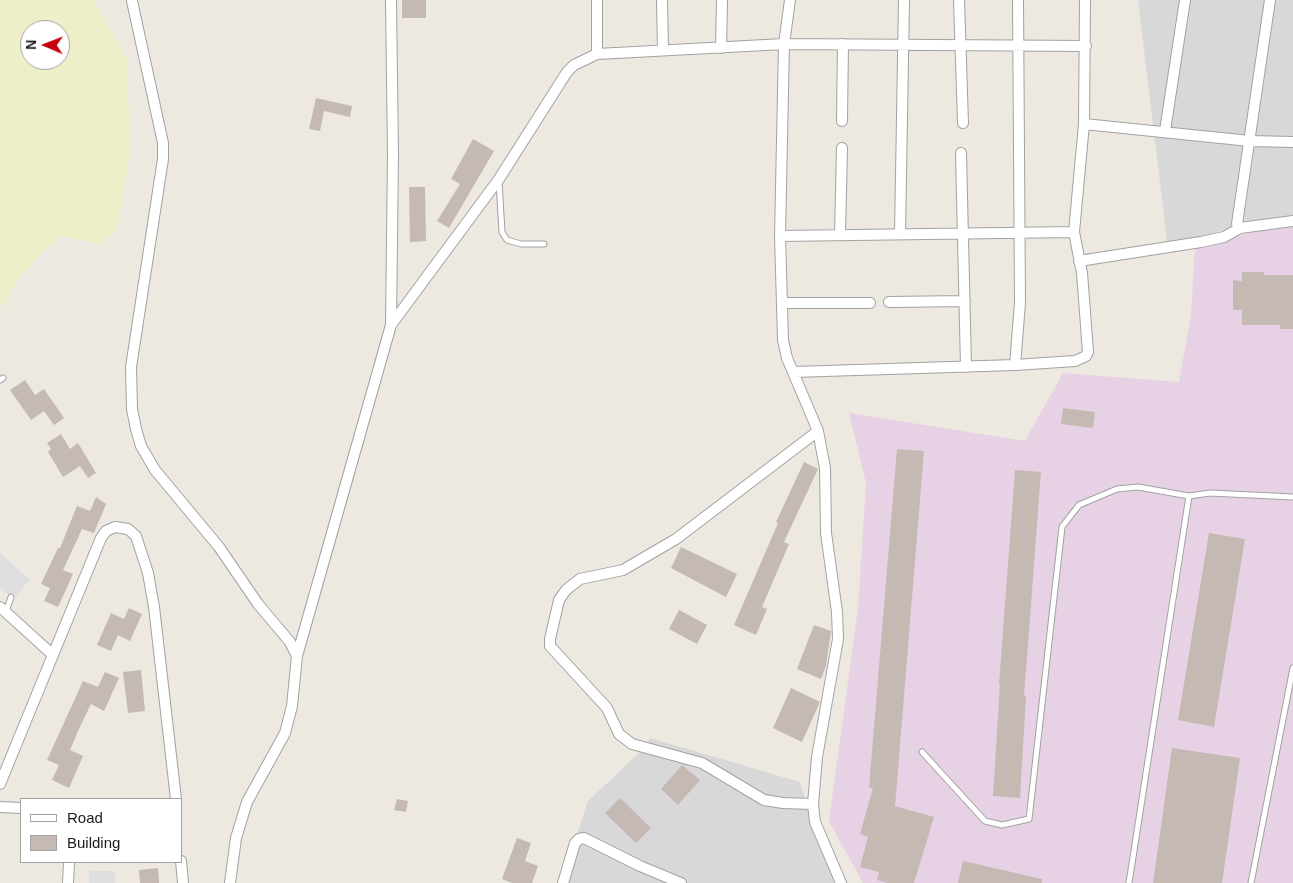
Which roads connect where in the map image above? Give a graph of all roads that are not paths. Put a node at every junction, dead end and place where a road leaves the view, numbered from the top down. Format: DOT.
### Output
graph roads {
  1 [pos="130,0"];
  2 [pos="392,0"];
  3 [pos="597,0"];
  4 [pos="662,0"];
  5 [pos="722,0"];
  6 [pos="790,0"];
  7 [pos="904,0"];
  8 [pos="959,0"];
  9 [pos="1018,0"];
  10 [pos="1085,0"];
  11 [pos="1185,0"];
  12 [pos="1270,0"];
  13 [pos="784,44"];
  14 [pos="843,44"];
  15 [pos="902,45"];
  16 [pos="959,46"];
  17 [pos="1086,46"];
  18 [pos="1019,47"];
  19 [pos="721,48"];
  20 [pos="663,49"];
  21 [pos="597,54"];
  22 [pos="842,121"];
  23 [pos="963,123"];
  24 [pos="1084,124"];
  25 [pos="1164,131"];
  26 [pos="1250,141"];
  27 [pos="1293,142"];
  28 [pos="842,148"];
  29 [pos="961,153"];
  30 [pos="499,179"];
  31 [pos="1293,221"];
  32 [pos="1240,228"];
  33 [pos="1019,231"];
  34 [pos="963,232"];
  35 [pos="1074,232"];
  36 [pos="840,234"];
  37 [pos="900,234"];
  38 [pos="780,236"];
  39 [pos="544,244"];
  40 [pos="1079,261"];
  41 [pos="965,301"];
  42 [pos="889,302"];
  43 [pos="782,303"];
  44 [pos="870,303"];
  45 [pos="391,325"];
  46 [pos="1015,365"];
  47 [pos="966,367"];
  48 [pos="793,372"];
  49 [pos="818,431"];
  50 [pos="1189,496"];
  51 [pos="1293,497"];
  52 [pos="11,597"];
  53 [pos="3,609"];
  54 [pos="53,655"];
  55 [pos="297,656"];
  56 [pos="1293,668"];
  57 [pos="922,752"];
  58 [pos="0,784"];
  59 [pos="176,798"];
  60 [pos="813,804"];
  61 [pos="0,807"];
  62 [pos="20,808"];
  63 [pos="69,863"];
  64 [pos="181,863"];
  65 [pos="68,883"];
  66 [pos="183,883"];
  67 [pos="230,883"];
  68 [pos="563,883"];
  69 [pos="681,883"];
  70 [pos="841,883"];
  71 [pos="1129,883"];
  72 [pos="1251,883"];
  1 -- 55 [label="street"];
  2 -- 45 [label="street"];
  3 -- 21 [label="street"];
  4 -- 20 [label="street"];
  5 -- 19 [label="street"];
  6 -- 13 [label="street"];
  7 -- 15 [label="street"];
  8 -- 16 [label="street"];
  9 -- 18 [label="street"];
  10 -- 17 [label="street"];
  11 -- 25 [label="street"];
  12 -- 26 [label="street"];
  13 -- 14 [label="street"];
  13 -- 19 [label="street"];
  13 -- 38 [label="street"];
  14 -- 15 [label="street"];
  14 -- 22 [label="street"];
  15 -- 16 [label="street"];
  15 -- 37 [label="street"];
  16 -- 18 [label="street"];
  16 -- 23 [label="street"];
  17 -- 18 [label="street"];
  17 -- 24 [label="street"];
  18 -- 33 [label="street"];
  19 -- 20 [label="street"];
  20 -- 21 [label="street"];
  21 -- 30 [label="street"];
  24 -- 25 [label="street"];
  24 -- 35 [label="street"];
  25 -- 26 [label="street"];
  26 -- 27 [label="street"];
  26 -- 32 [label="street"];
  28 -- 36 [label="street"];
  29 -- 34 [label="street"];
  30 -- 39 [label="lane"];
  30 -- 45 [label="street"];
  31 -- 32 [label="street"];
  32 -- 40 [label="street"];
  33 -- 34 [label="street"];
  33 -- 35 [label="street"];
  33 -- 46 [label="street"];
  34 -- 37 [label="street"];
  34 -- 41 [label="street"];
  35 -- 40 [label="street"];
  36 -- 37 [label="street"];
  36 -- 38 [label="street"];
  38 -- 43 [label="street"];
  40 -- 46 [label="street"];
  41 -- 42 [label="street"];
  41 -- 47 [label="street"];
  43 -- 44 [label="street"];
  43 -- 48 [label="street"];
  45 -- 55 [label="street"];
  46 -- 47 [label="street"];
  47 -- 48 [label="street"];
  48 -- 49 [label="street"];
  49 -- 60 [label="street"];
  49 -- 60 [label="street"];
  50 -- 51 [label="lane"];
  50 -- 57 [label="lane"];
  50 -- 71 [label="lane"];
  52 -- 53 [label="lane"];
  53 -- 54 [label="street"];
  54 -- 58 [label="street"];
  54 -- 59 [label="street"];
  55 -- 67 [label="street"];
  56 -- 72 [label="lane"];
  60 -- 70 [label="street"];
  61 -- 62 [label="street"];
  63 -- 65 [label="street"];
  64 -- 66 [label="street"];
  68 -- 69 [label="street"];
}
